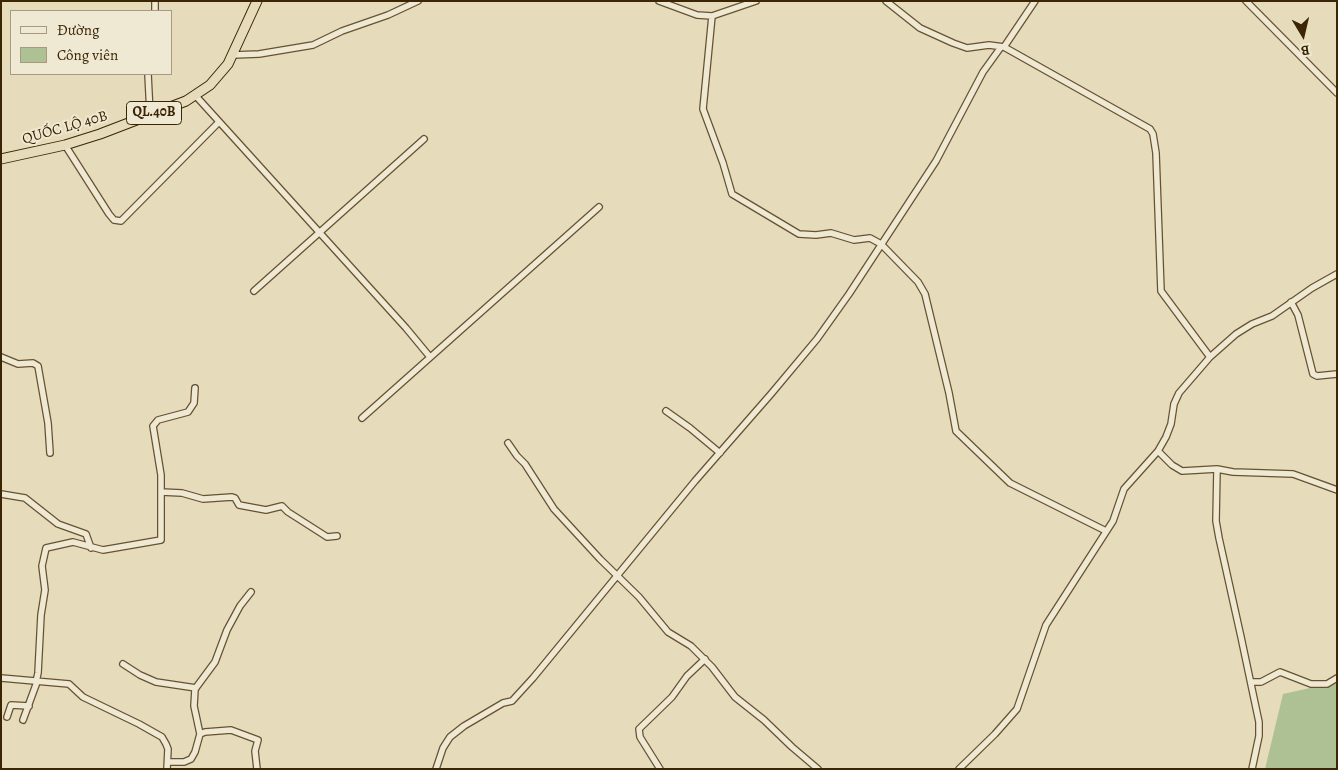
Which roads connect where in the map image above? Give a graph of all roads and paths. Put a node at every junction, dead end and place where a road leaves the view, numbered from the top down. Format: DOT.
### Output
graph roads {
  1 [pos="256,1"];
  2 [pos="418,1"];
  3 [pos="659,1"];
  4 [pos="756,1"];
  5 [pos="886,1"];
  6 [pos="1035,1"];
  7 [pos="1246,1"];
  8 [pos="712,16"];
  9 [pos="1002,47"];
  10 [pos="233,55"];
  11 [pos="148,75"];
  12 [pos="1337,94"];
  13 [pos="195,95"];
  14 [pos="150,114"];
  15 [pos="219,122"];
  16 [pos="424,139"];
  17 [pos="65,145"];
  18 [pos="1,159"];
  19 [pos="598,207"];
  20 [pos="320,232"];
  21 [pos="881,244"];
  22 [pos="1337,274"];
  23 [pos="254,291"];
  24 [pos="1291,302"];
  25 [pos="1,357"];
  26 [pos="430,357"];
  27 [pos="1210,357"];
  28 [pos="1337,374"];
  29 [pos="194,388"];
  30 [pos="666,411"];
  31 [pos="362,418"];
  32 [pos="508,443"];
  33 [pos="1158,451"];
  34 [pos="50,453"];
  35 [pos="720,453"];
  36 [pos="1217,469"];
  37 [pos="1337,490"];
  38 [pos="161,492"];
  39 [pos="1,494"];
  40 [pos="1106,531"];
  41 [pos="337,536"];
  42 [pos="90,548"];
  43 [pos="618,576"];
  44 [pos="251,592"];
  45 [pos="705,659"];
  46 [pos="123,664"];
  47 [pos="1,678"];
  48 [pos="1337,678"];
  49 [pos="36,682"];
  50 [pos="1251,682"];
  51 [pos="196,688"];
  52 [pos="30,706"];
  53 [pos="7,717"];
  54 [pos="23,720"];
  55 [pos="200,734"];
  56 [pos="168,762"];
  57 [pos="167,769"];
  58 [pos="257,769"];
  59 [pos="436,769"];
  60 [pos="660,769"];
  61 [pos="818,769"];
  62 [pos="959,769"];
  63 [pos="1252,769"];
  1 -- 10 [label="highway, QUỐC LỘ 40B / QL.40B"];
  2 -- 10 [label="street"];
  3 -- 8 [label="street"];
  4 -- 8 [label="street"];
  5 -- 9 [label="street"];
  6 -- 9 [label="street"];
  7 -- 12 [label="street"];
  8 -- 21 [label="street"];
  9 -- 21 [label="street"];
  9 -- 27 [label="street"];
  10 -- 13 [label="highway, QUỐC LỘ 40B / QL.40B"];
  11 -- 14 [label="street"];
  13 -- 14 [label="highway, QUỐC LỘ 40B / QL.40B"];
  13 -- 15 [label="street"];
  14 -- 17 [label="highway, QUỐC LỘ 40B / QL.40B"];
  15 -- 17 [label="street"];
  15 -- 20 [label="street"];
  16 -- 20 [label="street"];
  17 -- 18 [label="highway, QUỐC LỘ 40B / QL.40B"];
  19 -- 26 [label="street"];
  20 -- 23 [label="street"];
  20 -- 26 [label="street"];
  21 -- 35 [label="street"];
  21 -- 40 [label="street"];
  22 -- 24 [label="street"];
  24 -- 27 [label="street"];
  24 -- 28 [label="street"];
  25 -- 34 [label="street"];
  26 -- 31 [label="street"];
  27 -- 33 [label="street"];
  29 -- 38 [label="street"];
  30 -- 35 [label="street"];
  32 -- 43 [label="street"];
  33 -- 36 [label="street"];
  33 -- 40 [label="street"];
  35 -- 43 [label="street"];
  36 -- 37 [label="street"];
  36 -- 50 [label="street"];
  38 -- 41 [label="street"];
  38 -- 42 [label="street"];
  39 -- 42 [label="street"];
  40 -- 62 [label="street"];
  42 -- 49 [label="street"];
  43 -- 45 [label="street"];
  43 -- 59 [label="street"];
  44 -- 51 [label="street"];
  45 -- 60 [label="street"];
  45 -- 61 [label="street"];
  46 -- 51 [label="street"];
  47 -- 49 [label="street"];
  48 -- 50 [label="street"];
  49 -- 52 [label="street"];
  49 -- 56 [label="street"];
  50 -- 63 [label="street"];
  51 -- 55 [label="street"];
  52 -- 53 [label="street"];
  52 -- 54 [label="street"];
  55 -- 56 [label="street"];
  55 -- 58 [label="street"];
  56 -- 57 [label="street"];
}
